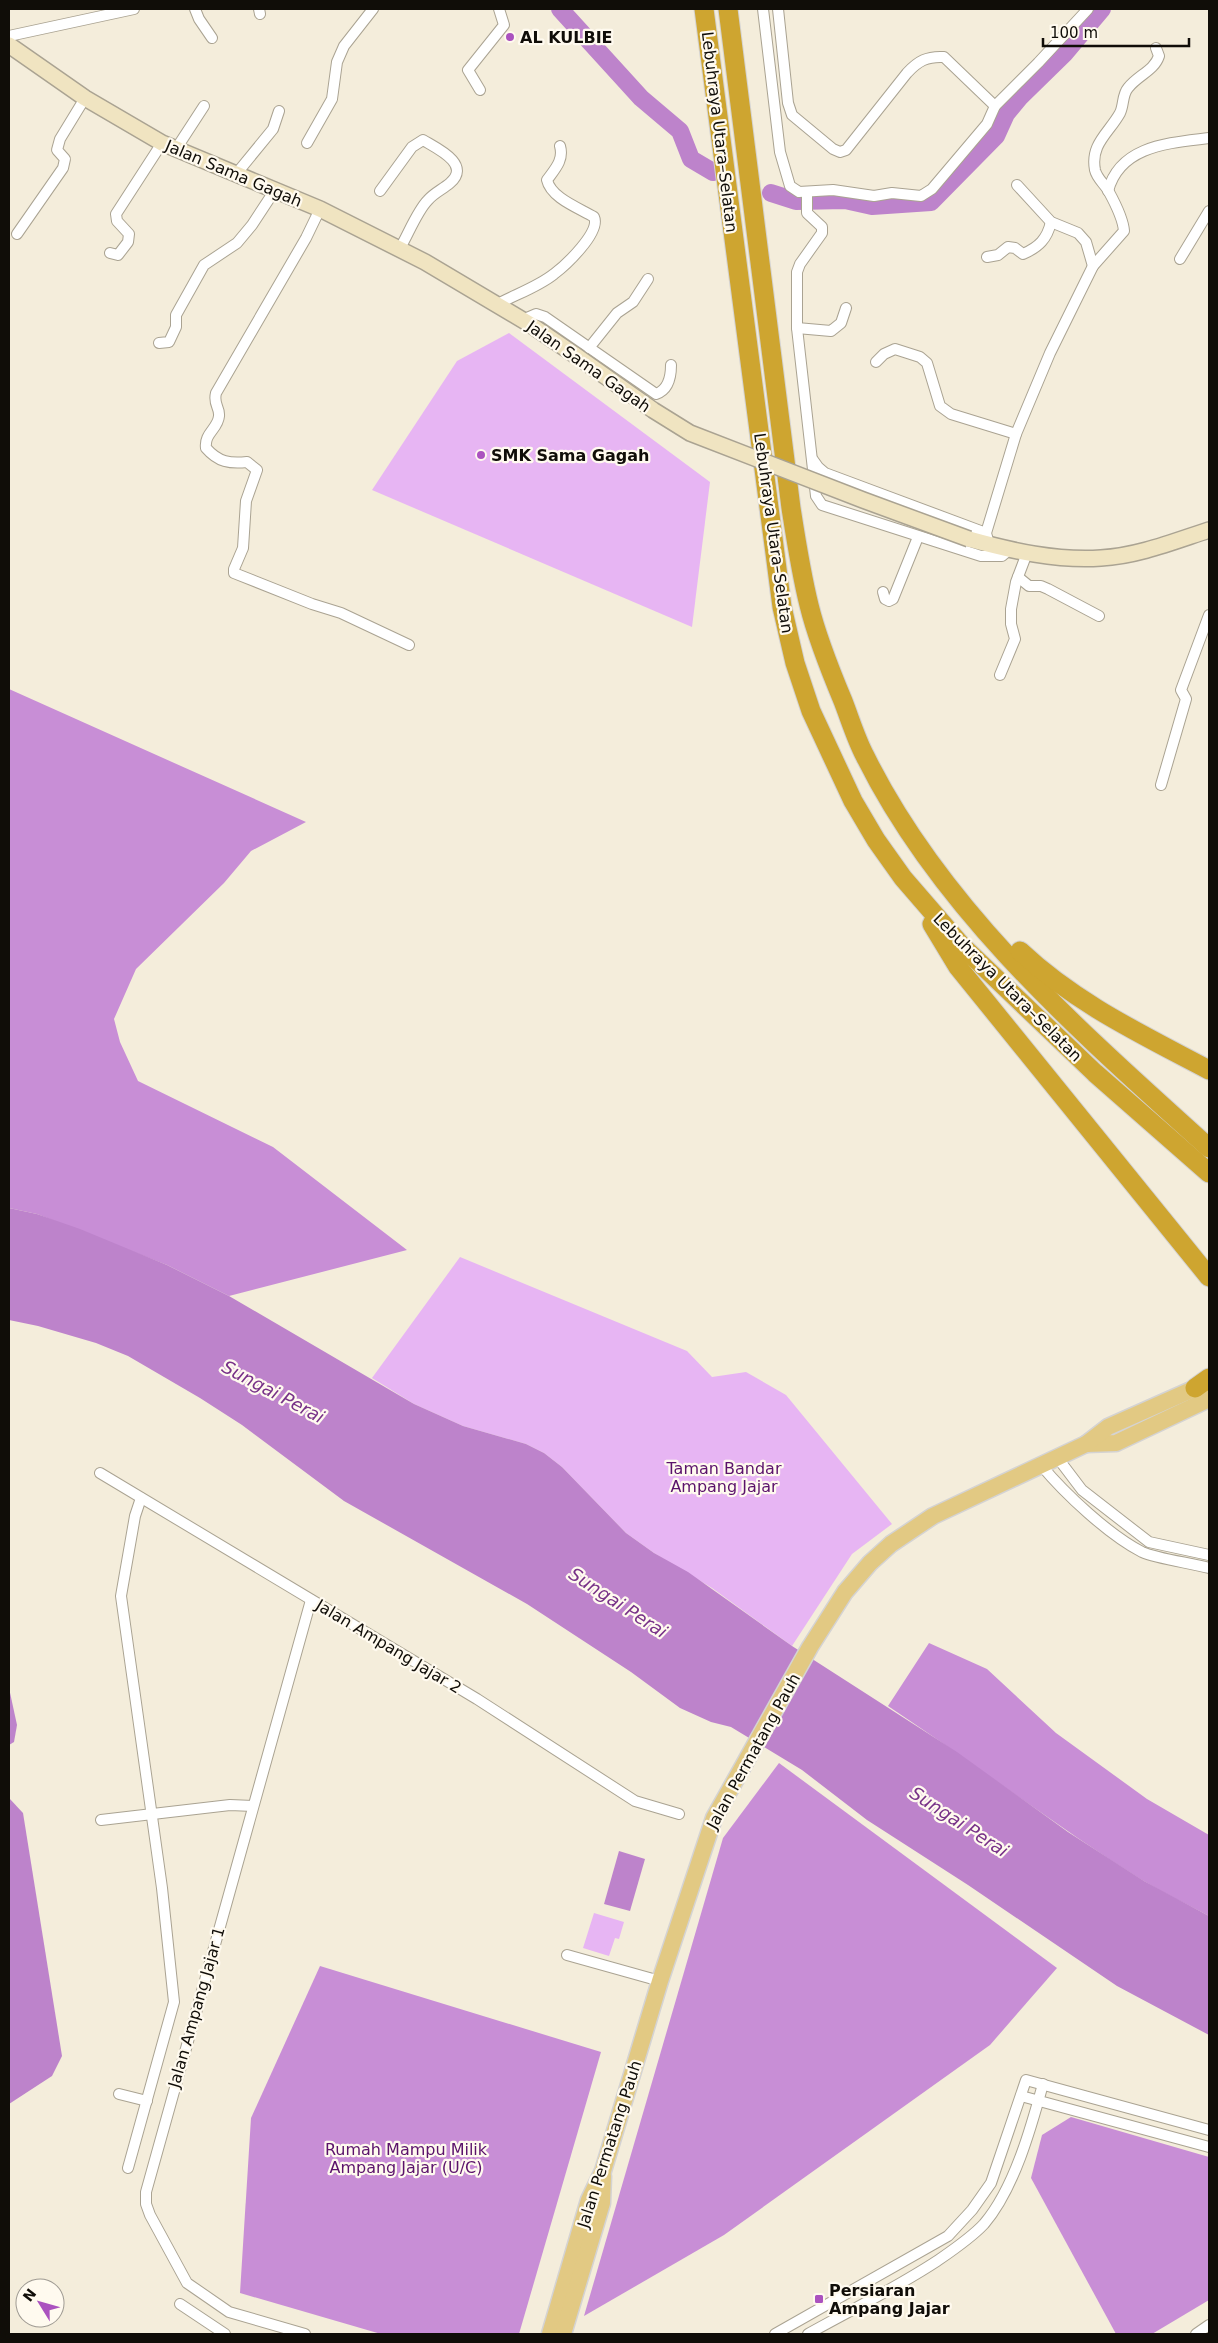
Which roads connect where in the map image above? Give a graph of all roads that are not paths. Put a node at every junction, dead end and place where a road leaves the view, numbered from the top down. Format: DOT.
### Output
graph roads {
  1 [pos="134,9"];
  2 [pos="195,9"];
  3 [pos="373,9"];
  4 [pos="499,9"];
  5 [pos="704,9"];
  6 [pos="728,9"];
  7 [pos="763,9"];
  8 [pos="778,9"];
  9 [pos="1088,9"];
  10 [pos="9,36"];
  11 [pos="212,38"];
  12 [pos="9,45"];
  13 [pos="1156,48"];
  14 [pos="480,90"];
  15 [pos="85,98"];
  16 [pos="204,106"];
  17 [pos="994,106"];
  18 [pos="279,111"];
  19 [pos="1209,138"];
  20 [pos="307,142"];
  21 [pos="162,143"];
  22 [pos="560,146"];
  23 [pos="176,149"];
  24 [pos="237,173"];
  25 [pos="1016,185"];
  26 [pos="275,190"];
  27 [pos="380,191"];
  28 [pos="1108,191"];
  29 [pos="807,194"];
  30 [pos="320,209"];
  31 [pos="1209,211"];
  32 [pos="1051,222"];
  33 [pos="17,234"];
  34 [pos="399,250"];
  35 [pos="110,253"];
  36 [pos="987,257"];
  37 [pos="1180,258"];
  38 [pos="1093,266"];
  39 [pos="648,279"];
  40 [pos="496,305"];
  41 [pos="846,308"];
  42 [pos="522,320"];
  43 [pos="797,328"];
  44 [pos="159,343"];
  45 [pos="589,348"];
  46 [pos="876,362"];
  47 [pos="671,365"];
  48 [pos="1016,434"];
  49 [pos="812,458"];
  50 [pos="1209,530"];
  51 [pos="918,536"];
  52 [pos="987,539"];
  53 [pos="1010,549"];
  54 [pos="1027,553"];
  55 [pos="1018,577"];
  56 [pos="883,592"];
  57 [pos="1209,615"];
  58 [pos="1100,616"];
  59 [pos="409,645"];
  60 [pos="1000,675"];
  61 [pos="1161,785"];
  62 [pos="932,865"];
  63 [pos="903,878"];
  64 [pos="1209,1070"];
  65 [pos="1209,1148"];
  66 [pos="1209,1173"];
  67 [pos="1209,1277"];
  68 [pos="1206,1387"];
  69 [pos="1057,1457"];
  70 [pos="1041,1466"];
  71 [pos="100,1472"];
  72 [pos="141,1498"];
  73 [pos="1209,1555"];
  74 [pos="1209,1568"];
  75 [pos="311,1600"];
  76 [pos="253,1806"];
  77 [pos="152,1814"];
  78 [pos="679,1814"];
  79 [pos="101,1820"];
  80 [pos="567,1955"];
  81 [pos="660,1981"];
  82 [pos="1043,2084"];
  83 [pos="119,2094"];
  84 [pos="1021,2096"];
  85 [pos="1038,2100"];
  86 [pos="147,2101"];
  87 [pos="1209,2130"];
  88 [pos="1209,2147"];
  89 [pos="128,2168"];
  90 [pos="603,2171"];
  91 [pos="180,2304"];
  92 [pos="1209,2325"];
  93 [pos="225,2334"];
  94 [pos="305,2334"];
  95 [pos="550,2334"];
  96 [pos="563,2334"];
  97 [pos="775,2334"];
  98 [pos="808,2334"];
  99 [pos="1196,2334"];
  1 -- 10 [label="street"];
  2 -- 11 [label="street"];
  3 -- 20 [label="street"];
  4 -- 14 [label="street"];
  5 -- 63 [label="highway, Lebuhraya Utara–Selatan"];
  6 -- 62 [label="highway, Lebuhraya Utara–Selatan"];
  7 -- 29 [label="street"];
  8 -- 17 [label="street"];
  9 -- 17 [label="street"];
  12 -- 15 [label="street, Jalan Sama Gagah"];
  13 -- 28 [label="street"];
  15 -- 21 [label="street, Jalan Sama Gagah"];
  15 -- 33 [label="street"];
  16 -- 23 [label="street"];
  17 -- 29 [label="street"];
  18 -- 24 [label="street"];
  19 -- 28 [label="street"];
  21 -- 23 [label="street, Jalan Sama Gagah"];
  21 -- 35 [label="street"];
  22 -- 40 [label="street"];
  23 -- 24 [label="street, Jalan Sama Gagah"];
  24 -- 26 [label="street, Jalan Sama Gagah"];
  25 -- 32 [label="street"];
  26 -- 30 [label="street, Jalan Sama Gagah"];
  26 -- 44 [label="street"];
  27 -- 34 [label="street"];
  28 -- 38 [label="street"];
  29 -- 43 [label="street"];
  30 -- 34 [label="street, Jalan Sama Gagah"];
  30 -- 59 [label="street"];
  31 -- 37 [label="street"];
  32 -- 36 [label="street"];
  32 -- 38 [label="street"];
  34 -- 40 [label="street, Jalan Sama Gagah"];
  38 -- 48 [label="street"];
  39 -- 45 [label="street"];
  40 -- 42 [label="street, Jalan Sama Gagah"];
  41 -- 43 [label="street"];
  42 -- 45 [label="street"];
  42 -- 52 [label="street, Jalan Sama Gagah, bridge"];
  43 -- 49 [label="street"];
  45 -- 47 [label="street"];
  46 -- 48 [label="street"];
  48 -- 52 [label="street"];
  49 -- 51 [label="street"];
  49 -- 52 [label="street"];
  50 -- 54 [label="street, Jalan Sama Gagah"];
  51 -- 53 [label="street"];
  51 -- 56 [label="street"];
  52 -- 53 [label="street, Jalan Sama Gagah"];
  53 -- 54 [label="street, Jalan Sama Gagah"];
  54 -- 55 [label="street"];
  55 -- 58 [label="street"];
  55 -- 60 [label="street"];
  57 -- 61 [label="street"];
  62 -- 64 [label="highway"];
  62 -- 65 [label="highway, Lebuhraya Utara–Selatan"];
  63 -- 66 [label="highway, Lebuhraya Utara–Selatan"];
  63 -- 67 [label="highway"];
  68 -- 69 [label="main road, Jalan Permatang Pauh"];
  69 -- 70 [label="main road, Jalan Permatang Pauh"];
  69 -- 73 [label="street"];
  70 -- 74 [label="street"];
  70 -- 81 [label="main road, Jalan Permatang Pauh"];
  71 -- 72 [label="street, Jalan Ampang Jajar 2"];
  72 -- 75 [label="street, Jalan Ampang Jajar 2"];
  72 -- 77 [label="street"];
  75 -- 76 [label="street, Jalan Ampang Jajar 1"];
  75 -- 78 [label="street, Jalan Ampang Jajar 2"];
  76 -- 77 [label="street"];
  76 -- 94 [label="street, Jalan Ampang Jajar 1"];
  77 -- 79 [label="street"];
  77 -- 86 [label="street"];
  80 -- 81 [label="street"];
  81 -- 90 [label="main road, Jalan Permatang Pauh"];
  82 -- 84 [label="street"];
  82 -- 85 [label="street"];
  82 -- 87 [label="street"];
  83 -- 86 [label="street"];
  84 -- 85 [label="street"];
  84 -- 97 [label="street"];
  85 -- 88 [label="street"];
  85 -- 98 [label="street"];
  86 -- 89 [label="street"];
  90 -- 95 [label="main road, Jalan Permatang Pauh"];
  90 -- 96 [label="main road"];
  91 -- 93 [label="street"];
  92 -- 99 [label="street"];
}
